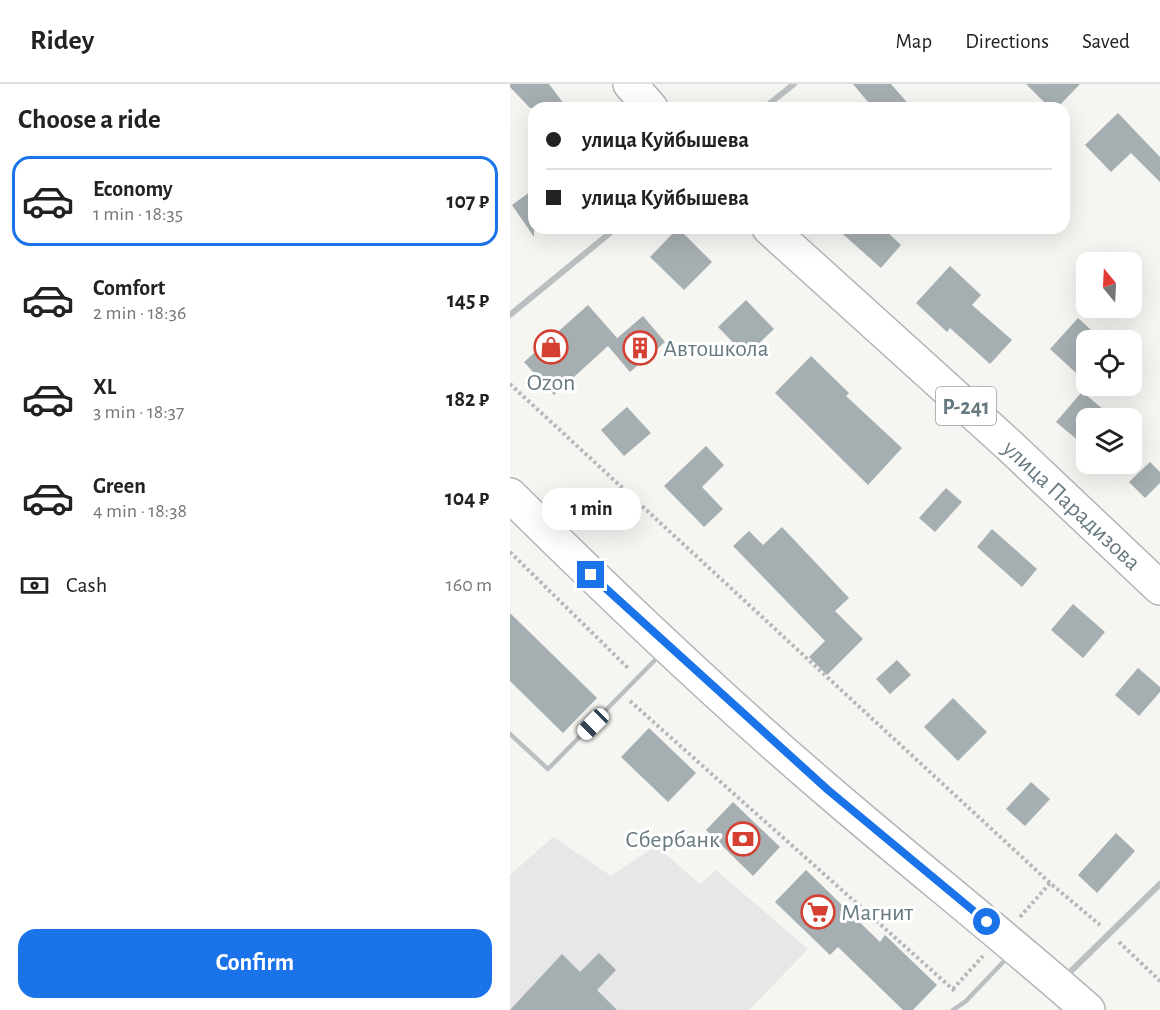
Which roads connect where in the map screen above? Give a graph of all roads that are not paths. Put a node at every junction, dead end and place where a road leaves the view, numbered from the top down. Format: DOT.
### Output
graph roads {
  1 [pos="630,84"];
  2 [pos="794,84"];
  3 [pos="646,102"];
  4 [pos="772,102"];
  5 [pos="609,234"];
  6 [pos="777,234"];
  7 [pos="510,315"];
  8 [pos="510,495"];
  9 [pos="1160,588"];
  10 [pos="668,646"];
  11 [pos="510,734"];
  12 [pos="1160,884"];
  13 [pos="1017,933"];
  14 [pos="1058,984"];
  15 [pos="953,1010"];
  16 [pos="1088,1010"];
  1 -- 3 [label="highway"];
  2 -- 4 [label="street"];
  5 -- 7 [label="street"];
  6 -- 9 [label="highway, улица Парадизова / Р-241"];
  8 -- 10 [label="highway"];
  10 -- 11 [label="lane"];
  10 -- 13 [label="highway"];
  12 -- 14 [label="street"];
  13 -- 14 [label="highway"];
  13 -- 15 [label="lane"];
  14 -- 16 [label="highway"];
}
